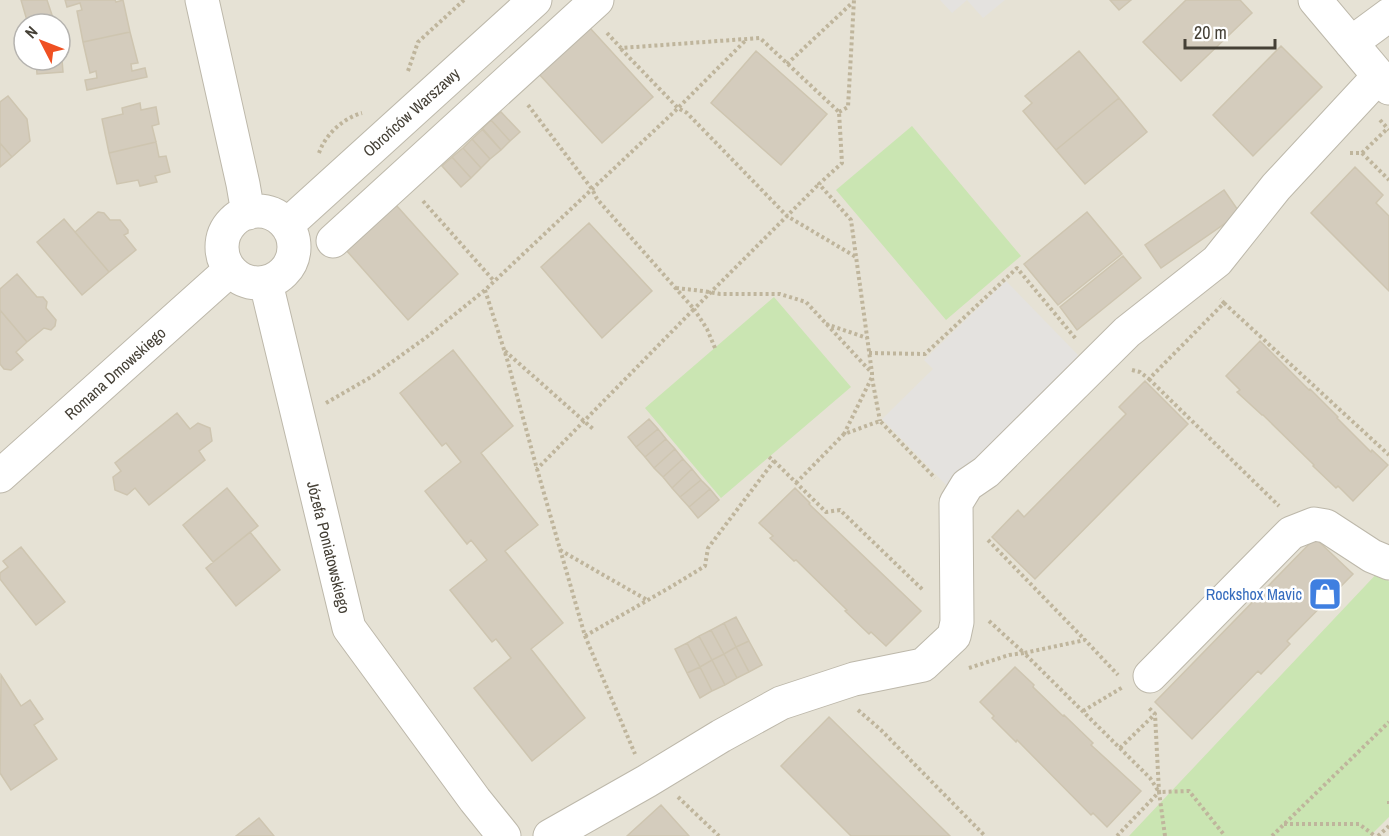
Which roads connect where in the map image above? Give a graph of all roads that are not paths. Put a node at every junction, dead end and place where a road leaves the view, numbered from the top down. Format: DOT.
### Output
graph roads {
  1 [pos="202,0"];
  2 [pos="535,0"];
  3 [pos="1316,0"];
  4 [pos="591,5"];
  5 [pos="1389,15"];
  6 [pos="1351,43"];
  7 [pos="1384,82"];
  8 [pos="416,89"];
  9 [pos="455,130"];
  10 [pos="248,213"];
  11 [pos="287,225"];
  12 [pos="333,241"];
  13 [pos="230,270"];
  14 [pos="266,283"];
  15 [pos="0,476"];
  16 [pos="1389,563"];
  17 [pos="1136,686"];
  18 [pos="504,836"];
  19 [pos="549,836"];
  1 -- 10 [label="street"];
  2 -- 8 [label="street, Obrońców Warszawy"];
  3 -- 6 [label="street"];
  4 -- 9 [label="street"];
  5 -- 6 [label="street"];
  6 -- 7 [label="street"];
  7 -- 19 [label="street"];
  8 -- 9 [label="street"];
  8 -- 11 [label="street, Obrońców Warszawy"];
  9 -- 12 [label="street"];
  10 -- 11 [label="street"];
  10 -- 13 [label="street"];
  11 -- 14 [label="street"];
  13 -- 14 [label="street"];
  13 -- 15 [label="street, Romana Dmowskiego"];
  14 -- 18 [label="street, Józefa Poniatowskiego"];
  16 -- 17 [label="street"];
}
